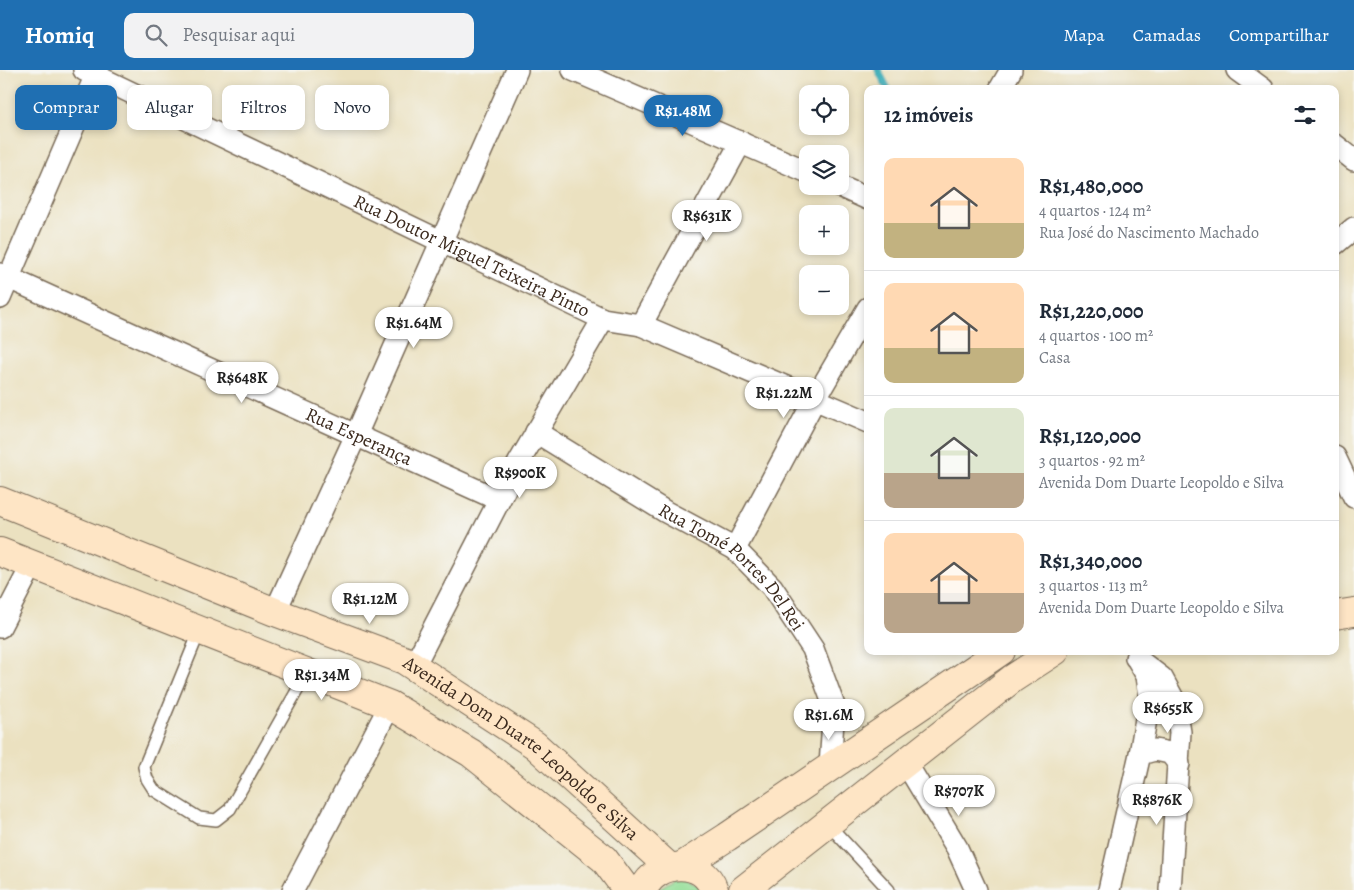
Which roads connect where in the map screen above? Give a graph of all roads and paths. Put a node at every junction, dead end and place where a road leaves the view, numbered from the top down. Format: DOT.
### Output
graph roads {
  1 [pos="517,70"];
  2 [pos="572,70"];
  3 [pos="1011,70"];
  4 [pos="93,72"];
  5 [pos="1002,85"];
  6 [pos="741,142"];
  7 [pos="1339,148"];
  8 [pos="1354,160"];
  9 [pos="799,168"];
  10 [pos="849,190"];
  11 [pos="864,197"];
  12 [pos="1354,228"];
  13 [pos="1339,241"];
  14 [pos="441,242"];
  15 [pos="4,276"];
  16 [pos="0,298"];
  17 [pos="864,315"];
  18 [pos="603,319"];
  19 [pos="641,325"];
  20 [pos="815,399"];
  21 [pos="864,420"];
  22 [pos="536,432"];
  23 [pos="356,435"];
  24 [pos="1339,465"];
  25 [pos="1354,497"];
  26 [pos="499,500"];
  27 [pos="0,501"];
  28 [pos="735,549"];
  29 [pos="0,552"];
  30 [pos="32,565"];
  31 [pos="275,612"];
  32 [pos="1354,612"];
  33 [pos="1339,614"];
  34 [pos="0,627"];
  35 [pos="200,630"];
  36 [pos="995,655"];
  37 [pos="1049,655"];
  38 [pos="1135,655"];
  39 [pos="1135,655"];
  40 [pos="414,666"];
  41 [pos="307,672"];
  42 [pos="390,705"];
  43 [pos="1140,754"];
  44 [pos="906,762"];
  45 [pos="1179,764"];
  46 [pos="830,766"];
  47 [pos="827,823"];
  48 [pos="675,867"];
  49 [pos="293,890"];
  50 [pos="627,890"];
  51 [pos="643,890"];
  52 [pos="714,890"];
  53 [pos="743,890"];
  54 [pos="889,890"];
  55 [pos="976,890"];
  56 [pos="1109,890"];
  57 [pos="1170,890"];
  1 -- 14 [label="street"];
  2 -- 6 [label="street"];
  3 -- 5 [label="street"];
  4 -- 14 [label="street, Rua Doutor Miguel Teixeira Pinto"];
  4 -- 15 [label="street"];
  6 -- 9 [label="street"];
  6 -- 19 [label="street"];
  7 -- 8 [label="street"];
  10 -- 11 [label="street"];
  12 -- 13 [label="street"];
  14 -- 18 [label="street, Rua Doutor Miguel Teixeira Pinto"];
  14 -- 23 [label="street"];
  15 -- 16 [label="street"];
  15 -- 23 [label="street, Rua Esperança"];
  17 -- 20 [label="street"];
  18 -- 19 [label="street, Rua Doutor Miguel Teixeira Pinto"];
  18 -- 22 [label="street"];
  19 -- 20 [label="street, Rua Doutor Miguel Teixeira Pinto"];
  20 -- 21 [label="street, Rua Doutor Miguel Teixeira Pinto"];
  20 -- 28 [label="street"];
  22 -- 26 [label="street"];
  22 -- 28 [label="street, Rua Tomé Portes Del Rei"];
  23 -- 26 [label="street, Rua Esperança"];
  23 -- 31 [label="street"];
  24 -- 25 [label="street"];
  26 -- 40 [label="street"];
  27 -- 31 [label="main road, Avenida Dom Duarte Leopoldo e Silva"];
  28 -- 46 [label="street, Rua Tomé Portes Del Rei"];
  29 -- 30 [label="main road, Avenida Dom Duarte Leopoldo e Silva"];
  30 -- 34 [label="street"];
  30 -- 35 [label="main road, Avenida Dom Duarte Leopoldo e Silva"];
  31 -- 40 [label="main road, Avenida Dom Duarte Leopoldo e Silva"];
  32 -- 33 [label="main road"];
  35 -- 41 [label="main road, Avenida Dom Duarte Leopoldo e Silva"];
  35 -- 41 [label="lane"];
  36 -- 46 [label="main road"];
  37 -- 44 [label="main road"];
  38 -- 43 [label="street"];
  39 -- 45 [label="street"];
  40 -- 48 [label="main road, Avenida Dom Duarte Leopoldo e Silva"];
  41 -- 42 [label="main road, Avenida Dom Duarte Leopoldo e Silva"];
  42 -- 49 [label="street"];
  42 -- 50 [label="main road, Avenida Dom Duarte Leopoldo e Silva"];
  43 -- 45 [label="street"];
  43 -- 56 [label="street"];
  44 -- 47 [label="main road"];
  44 -- 55 [label="street"];
  45 -- 57 [label="street"];
  46 -- 48 [label="main road"];
  47 -- 53 [label="main road"];
  47 -- 54 [label="lane"];
  48 -- 51 [label="main road"];
  48 -- 52 [label="main road, Avenida Dom Duarte Leopoldo e Silva"];
}
